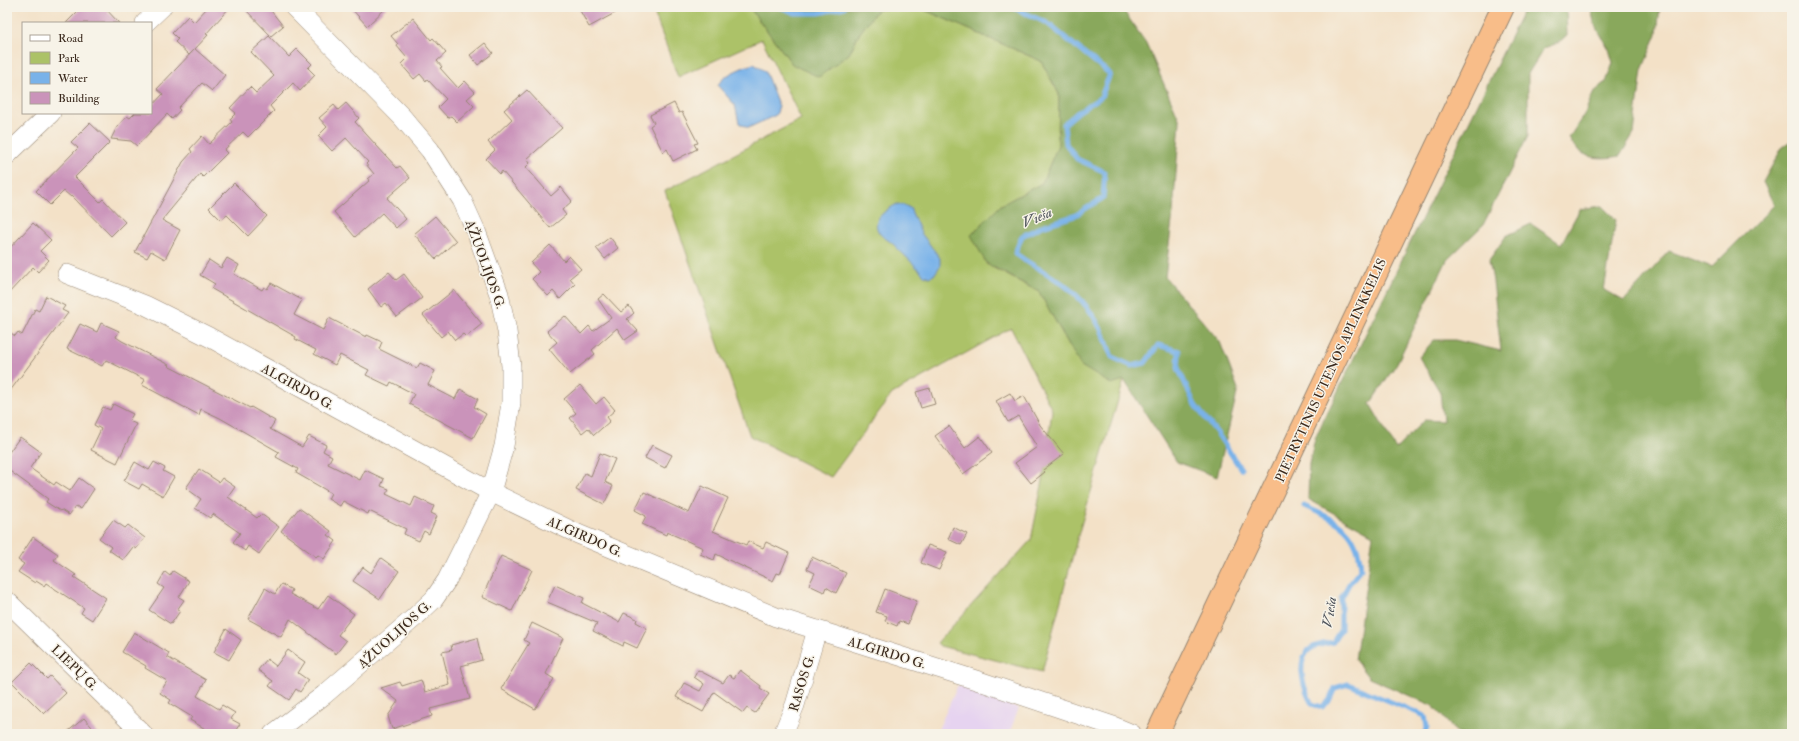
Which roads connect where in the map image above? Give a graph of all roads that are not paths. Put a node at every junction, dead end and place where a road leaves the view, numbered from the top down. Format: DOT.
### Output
graph roads {
  1 [pos="162,7"];
  2 [pos="294,7"];
  3 [pos="1502,7"];
  4 [pos="146,22"];
  5 [pos="50,114"];
  6 [pos="7,155"];
  7 [pos="67,274"];
  8 [pos="491,492"];
  9 [pos="7,601"];
  10 [pos="817,630"];
  11 [pos="143,734"];
  12 [pos="273,734"];
  13 [pos="782,734"];
  14 [pos="1132,734"];
  15 [pos="1157,734"];
  1 -- 4 [label="street"];
  2 -- 8 [label="street, ĄŽUOLIJOS G."];
  3 -- 15 [label="highway, PIETRYTINIS UTENOS APLINKKELIS"];
  5 -- 6 [label="street"];
  7 -- 8 [label="street, ALGIRDO G."];
  8 -- 10 [label="street, ALGIRDO G."];
  8 -- 12 [label="street, ĄŽUOLIJOS G."];
  9 -- 11 [label="street, LIEPŲ G."];
  10 -- 13 [label="street, RASOS G."];
  10 -- 14 [label="street, ALGIRDO G."];
}
